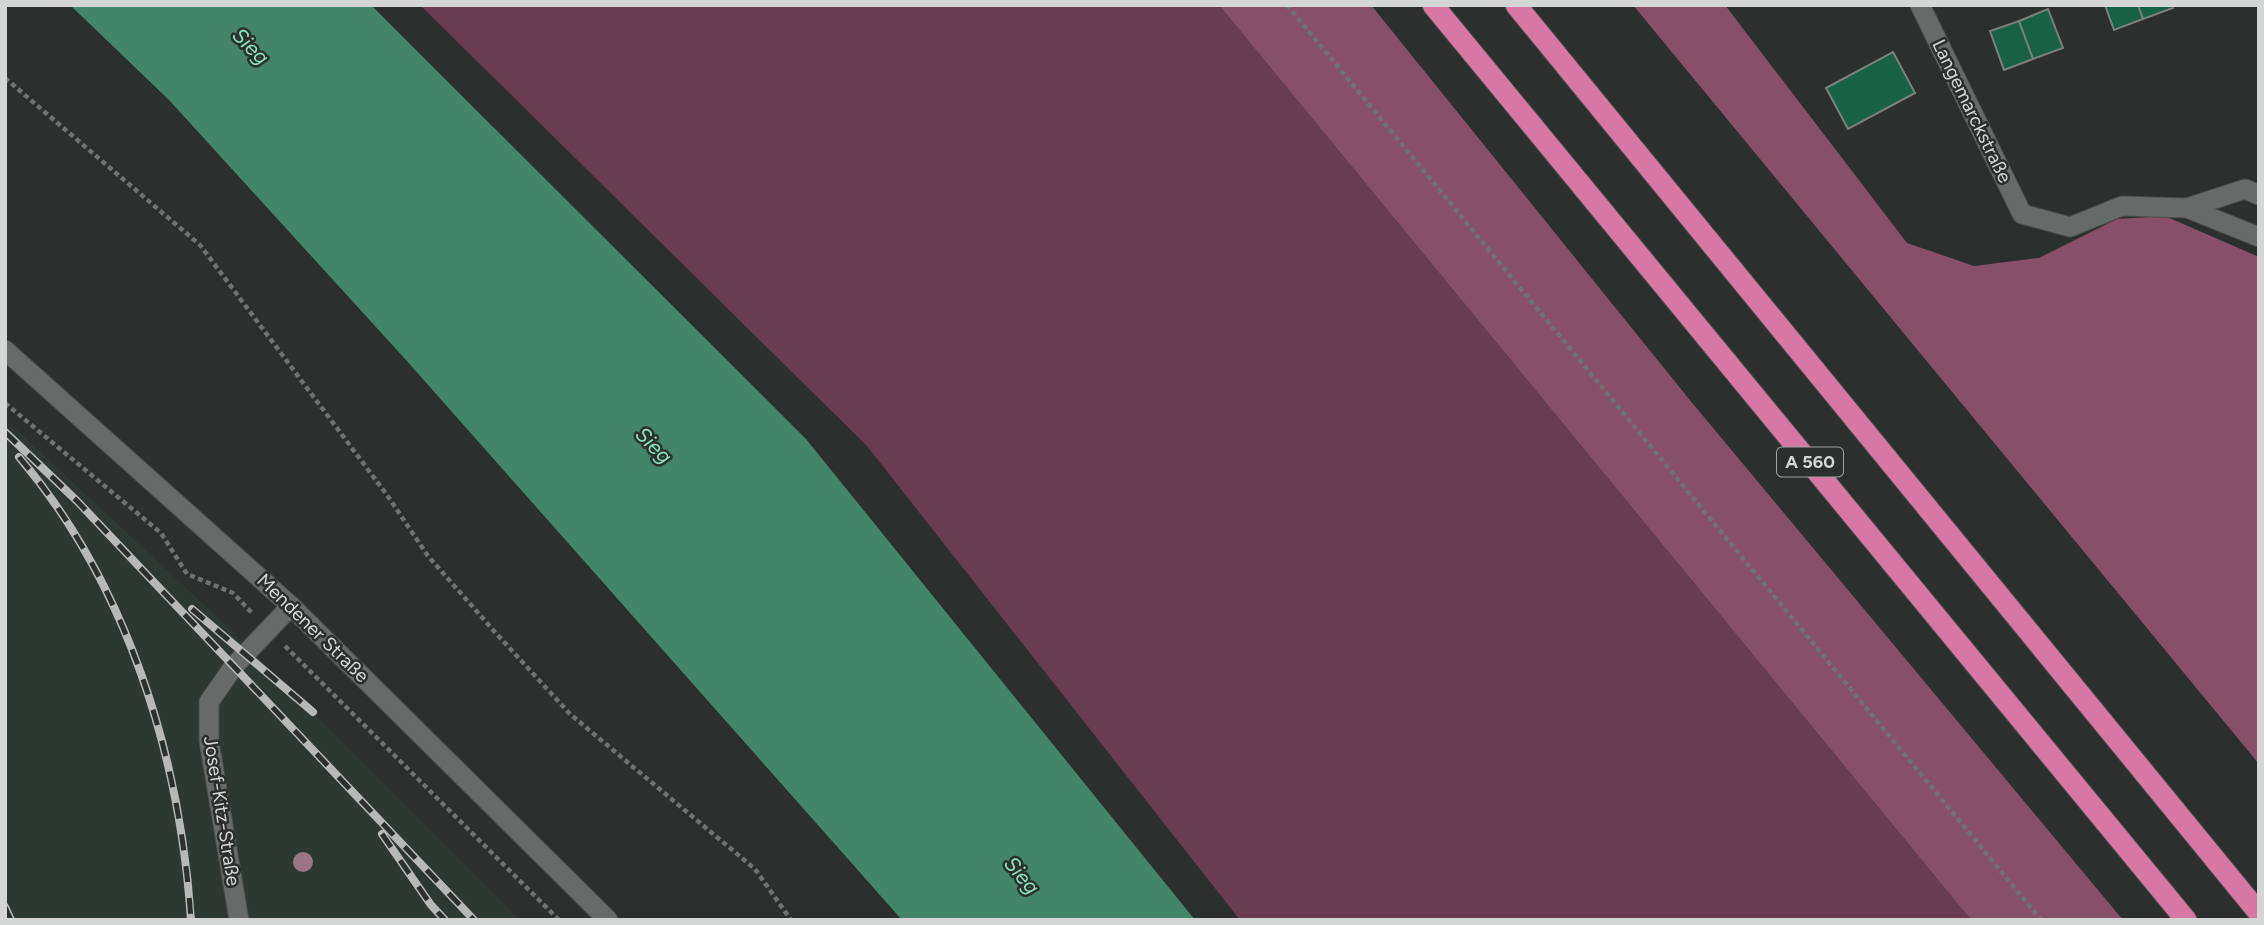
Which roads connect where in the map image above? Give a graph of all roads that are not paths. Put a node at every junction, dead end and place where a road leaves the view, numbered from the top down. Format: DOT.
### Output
graph roads {
  1 [pos="1433,5"];
  2 [pos="1516,5"];
  3 [pos="1924,6"];
  4 [pos="2259,195"];
  5 [pos="2187,208"];
  6 [pos="2259,237"];
  7 [pos="5,350"];
  8 [pos="291,606"];
  9 [pos="2259,913"];
  10 [pos="239,920"];
  11 [pos="608,920"];
  12 [pos="2186,920"];
  1 -- 12 [label="highway, A 560"];
  2 -- 9 [label="highway, A 560"];
  3 -- 5 [label="street, Langemarckstraße"];
  4 -- 5 [label="street"];
  5 -- 6 [label="street"];
  7 -- 8 [label="street, Mendener Straße"];
  8 -- 10 [label="street, Josef-Kitz-Straße"];
  8 -- 11 [label="street, Mendener Straße"];
}
